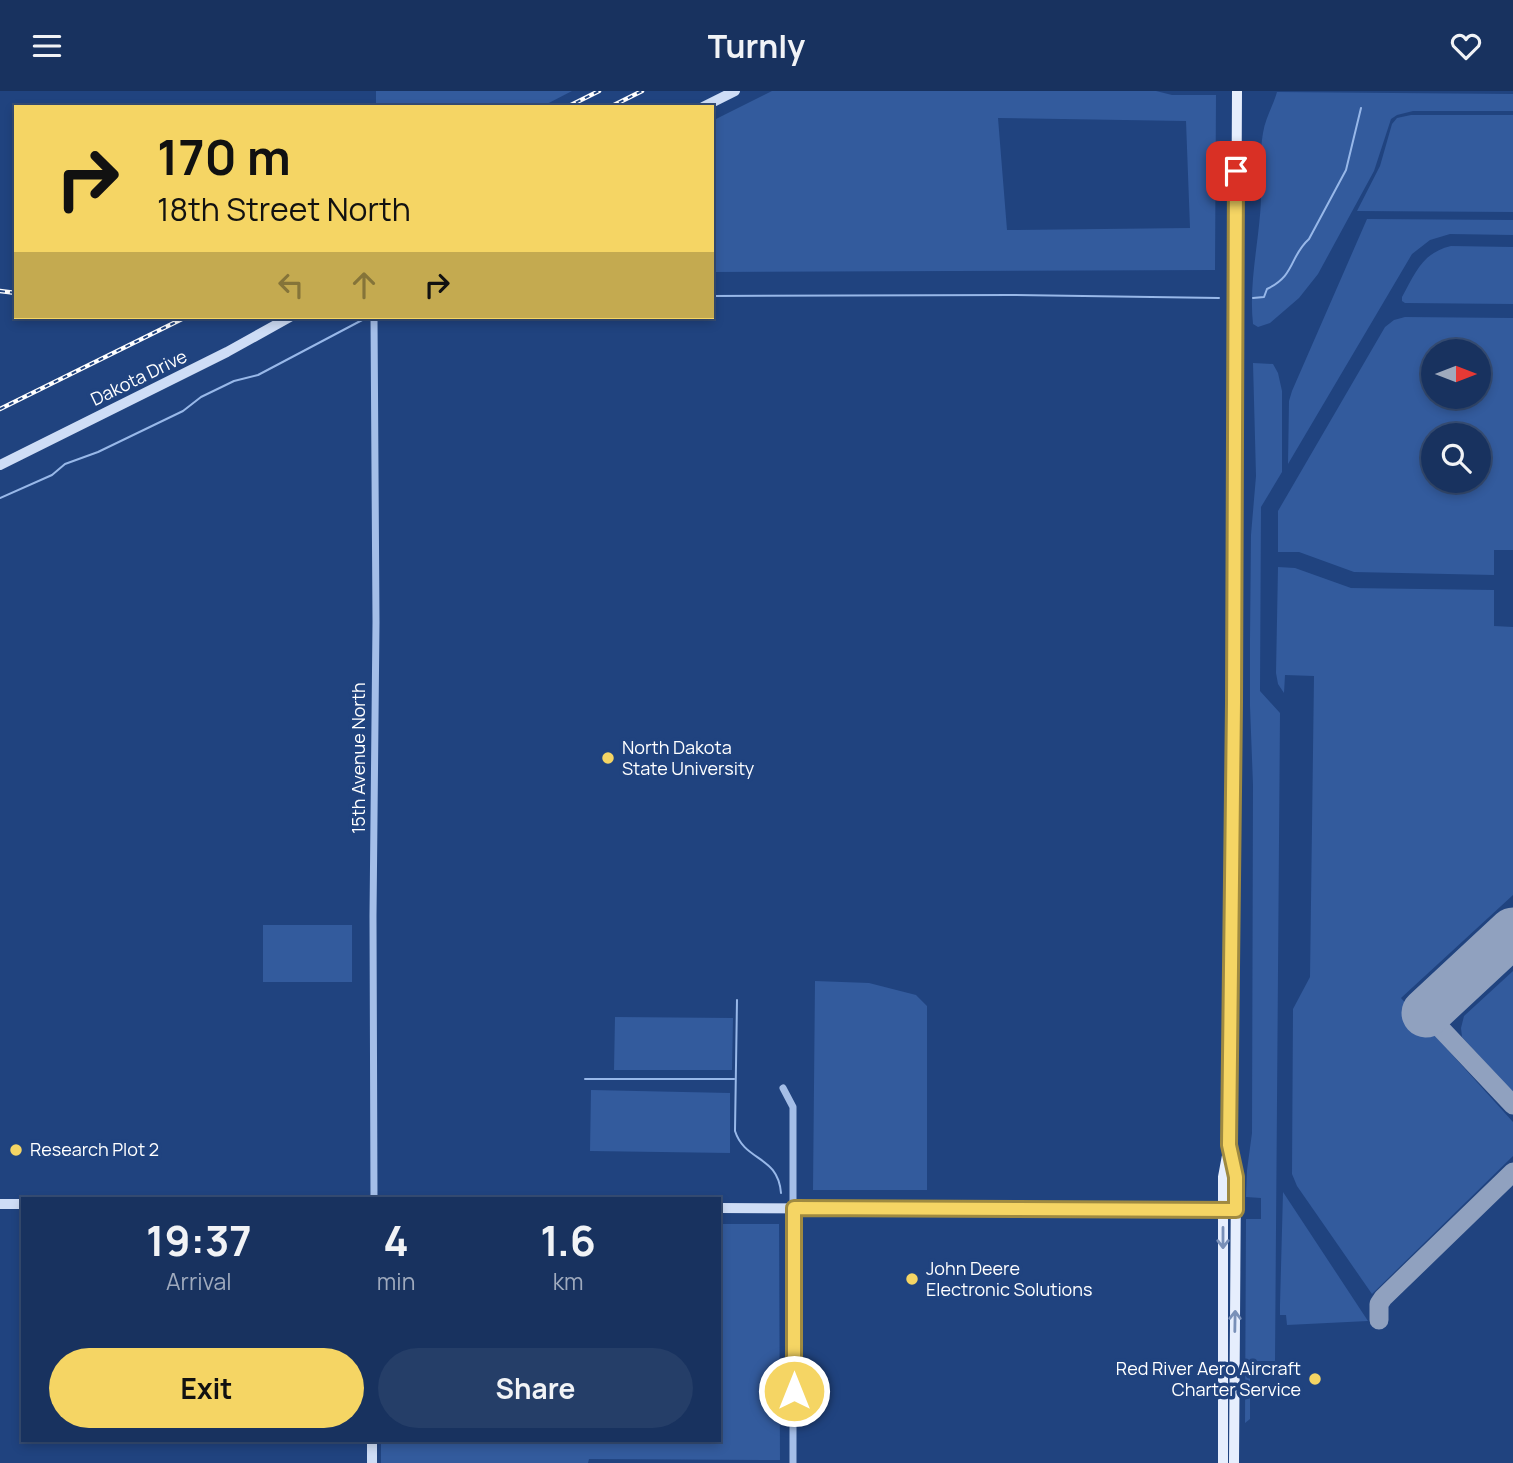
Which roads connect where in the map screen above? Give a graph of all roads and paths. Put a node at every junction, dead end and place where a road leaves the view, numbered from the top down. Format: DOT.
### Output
graph roads {
  1 [pos="734,91"];
  2 [pos="1237,91"];
  3 [pos="707,105"];
  4 [pos="286,319"];
  5 [pos="374,319"];
  6 [pos="0,465"];
  7 [pos="783,1088"];
  8 [pos="1229,1145"];
  9 [pos="374,1197"];
  10 [pos="0,1204"];
  11 [pos="21,1204"];
  12 [pos="721,1208"];
  13 [pos="794,1208"];
  14 [pos="1224,1210"];
  15 [pos="1236,1210"];
  16 [pos="372,1442"];
  17 [pos="372,1463"];
  18 [pos="793,1463"];
  19 [pos="1223,1463"];
  20 [pos="1234,1463"];
  1 -- 3 [label="street"];
  2 -- 8 [label="main road"];
  4 -- 6 [label="street, Dakota Drive"];
  5 -- 9 [label="street, 15th Avenue North"];
  7 -- 13 [label="street"];
  8 -- 14 [label="main road"];
  8 -- 15 [label="main road"];
  10 -- 11 [label="street"];
  12 -- 13 [label="street"];
  13 -- 14 [label="street"];
  13 -- 18 [label="street"];
  14 -- 15 [label="street"];
  14 -- 19 [label="main road, one-way"];
  20 -- 15 [label="main road, one-way"];
  16 -- 17 [label="street"];
}
